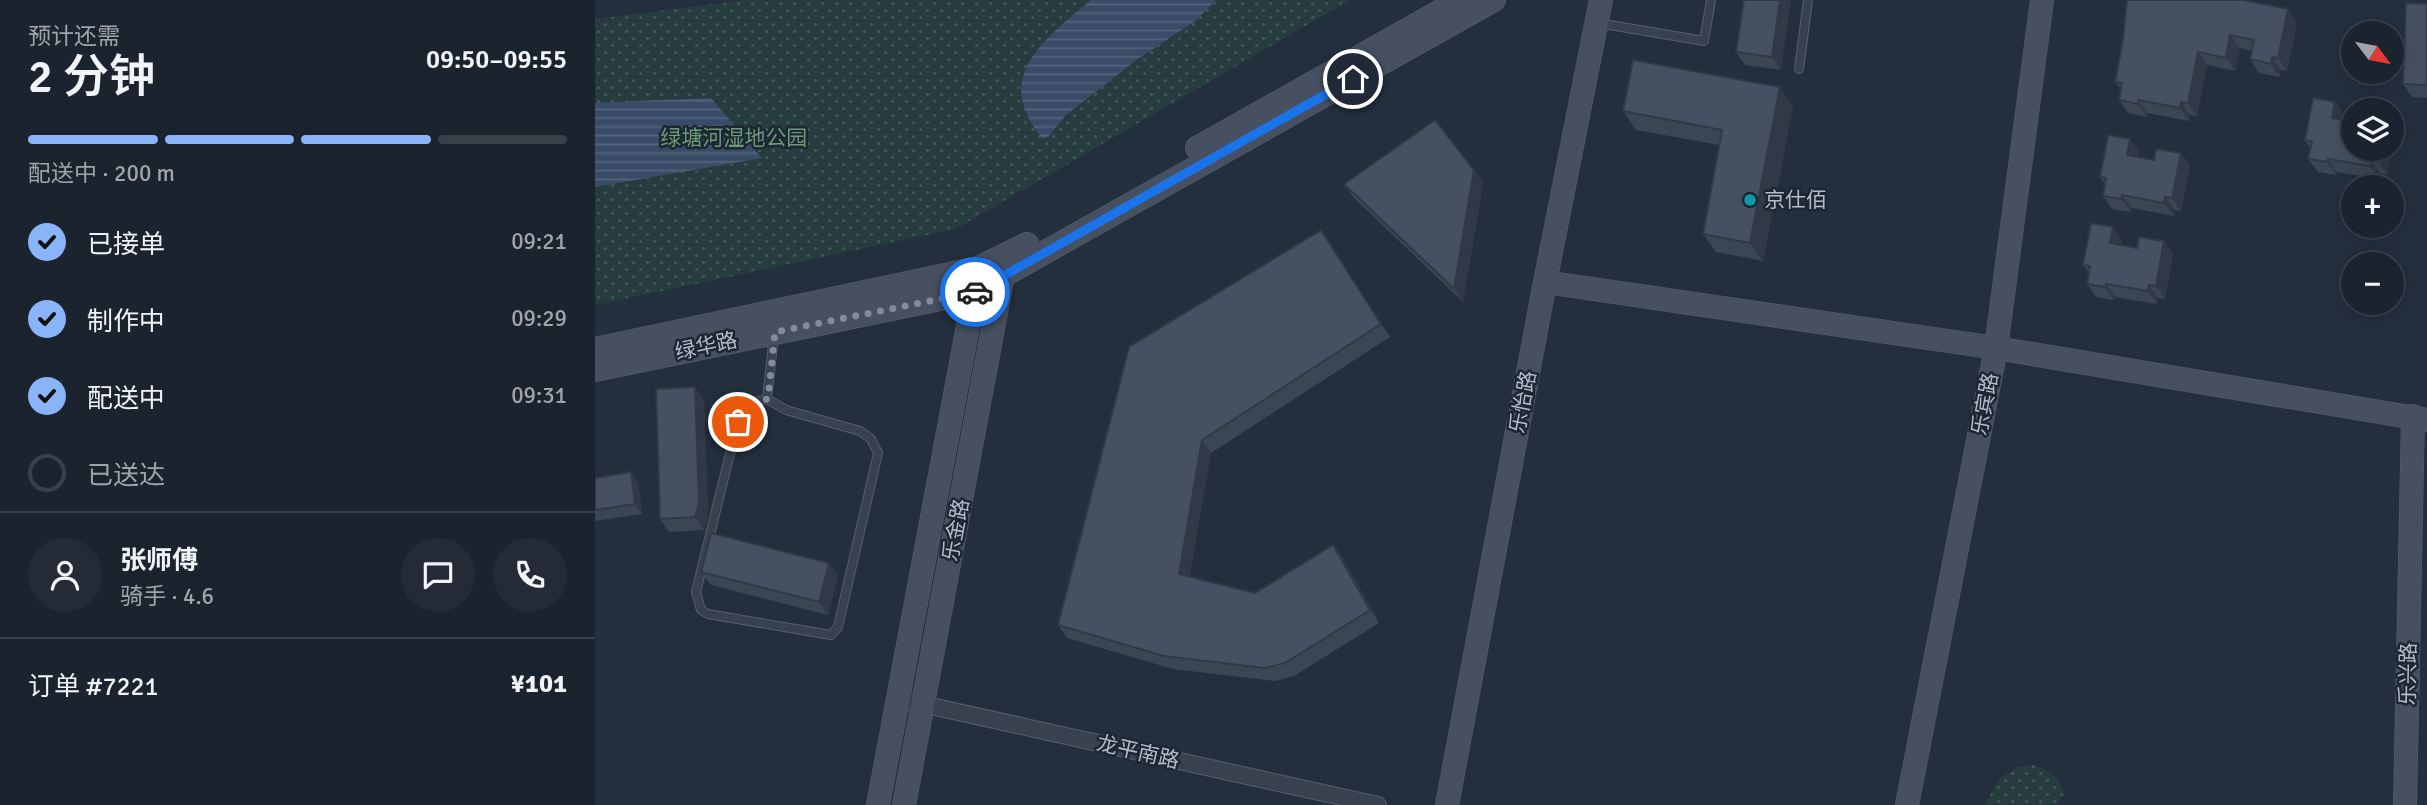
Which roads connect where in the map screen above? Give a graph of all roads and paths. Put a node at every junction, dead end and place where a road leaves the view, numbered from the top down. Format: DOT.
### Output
graph roads {
  1 [pos="1460,0"];
  2 [pos="1494,0"];
  3 [pos="1585,0"];
  4 [pos="1711,0"];
  5 [pos="1808,0"];
  6 [pos="2042,0"];
  7 [pos="1598,20"];
  8 [pos="1799,69"];
  9 [pos="1004,265"];
  10 [pos="978,268"];
  11 [pos="1545,282"];
  12 [pos="974,292"];
  13 [pos="775,332"];
  14 [pos="1996,348"];
  15 [pos="595,349"];
  16 [pos="595,370"];
  17 [pos="768,399"];
  18 [pos="2420,418"];
  19 [pos="899,699"];
  20 [pos="923,704"];
  21 [pos="878,805"];
  22 [pos="904,805"];
  23 [pos="1378,805"];
  24 [pos="1447,805"];
  25 [pos="1907,805"];
  26 [pos="2405,805"];
  1 -- 9 [label="main road, 绿华路"];
  2 -- 9 [label="main road, 绿华路"];
  3 -- 7 [label="main road"];
  4 -- 7 [label="lane"];
  5 -- 8 [label="lane"];
  6 -- 14 [label="main road, 乐宾路"];
  7 -- 11 [label="main road, 乐怡路"];
  9 -- 10 [label="main road, 绿华路"];
  9 -- 12 [label="main road, 绿华路"];
  9 -- 20 [label="main road, 乐金路"];
  10 -- 12 [label="main road, 乐金路"];
  10 -- 15 [label="main road, 绿华路"];
  11 -- 14 [label="main road"];
  11 -- 24 [label="main road, 乐怡路"];
  12 -- 13 [label="main road, 绿华路"];
  12 -- 19 [label="main road, 乐金路"];
  13 -- 16 [label="main road, 绿华路"];
  13 -- 17 [label="lane"];
  14 -- 18 [label="main road"];
  14 -- 25 [label="main road, 乐宾路"];
  17 -- 17 [label="lane"];
  18 -- 26 [label="main road, 乐兴路"];
  19 -- 20 [label="street, 龙平南路"];
  19 -- 21 [label="main road, 乐金路"];
  20 -- 22 [label="main road, 乐金路"];
  20 -- 23 [label="street, 龙平南路"];
}
